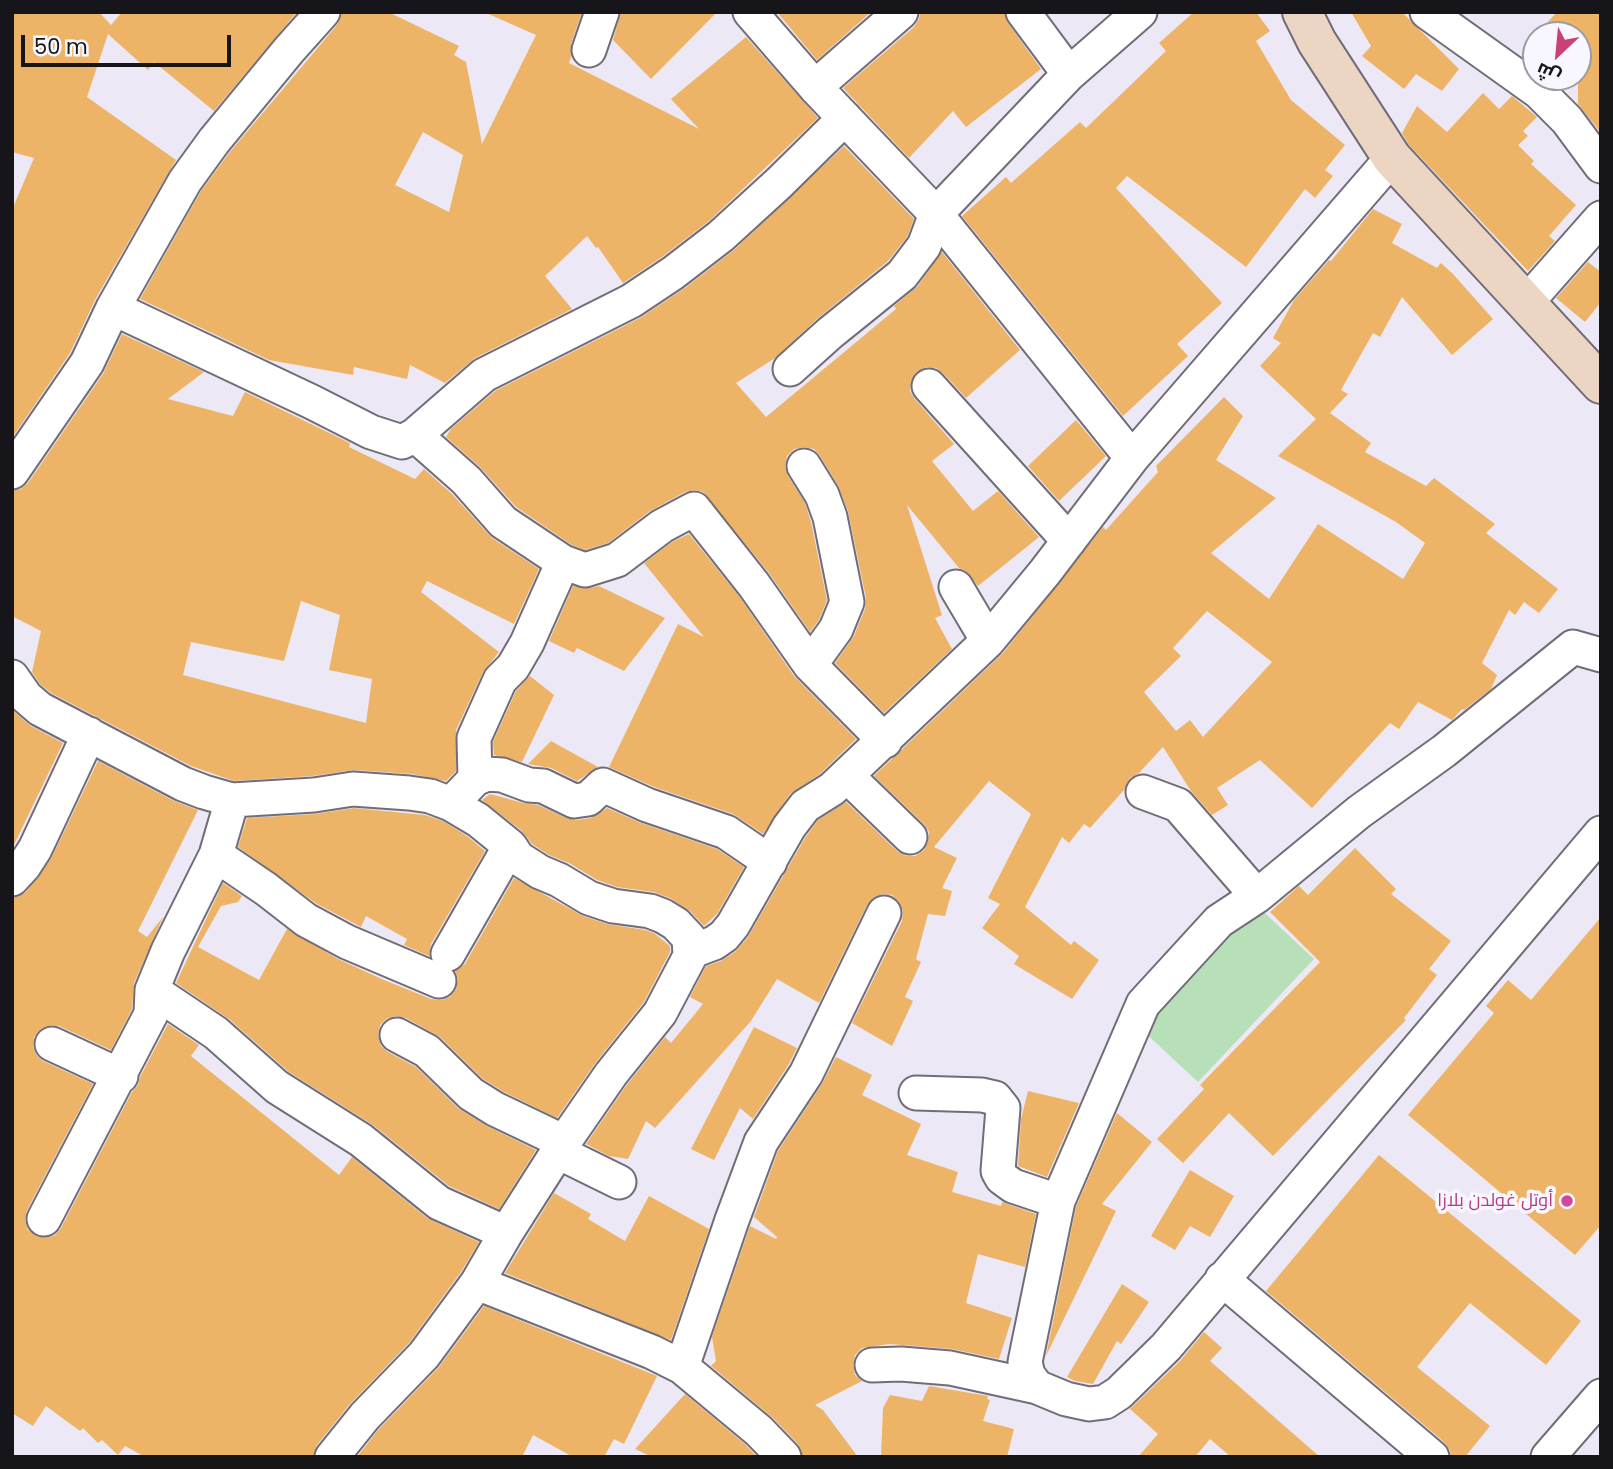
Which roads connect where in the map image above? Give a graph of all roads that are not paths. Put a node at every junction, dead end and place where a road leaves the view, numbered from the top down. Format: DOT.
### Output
graph roads {
  1 [pos="323,12"];
  2 [pos="602,12"];
  3 [pos="901,12"];
  4 [pos="1023,12"];
  5 [pos="1140,12"];
  6 [pos="1301,12"];
  7 [pos="1427,12"];
  8 [pos="754,14"];
  9 [pos="589,50"];
  10 [pos="1069,74"];
  11 [pos="815,87"];
  12 [pos="845,118"];
  13 [pos="1392,158"];
  14 [pos="1601,166"];
  15 [pos="936,214"];
  16 [pos="1601,218"];
  17 [pos="1525,303"];
  18 [pos="113,308"];
  19 [pos="790,369"];
  20 [pos="1601,384"];
  21 [pos="929,386"];
  22 [pos="415,435"];
  23 [pos="1132,458"];
  24 [pos="804,466"];
  25 [pos="12,472"];
  26 [pos="1069,541"];
  27 [pos="563,562"];
  28 [pos="956,587"];
  29 [pos="988,640"];
  30 [pos="1601,655"];
  31 [pos="810,665"];
  32 [pos="12,677"];
  33 [pos="89,734"];
  34 [pos="885,741"];
  35 [pos="847,776"];
  36 [pos="475,779"];
  37 [pos="1143,792"];
  38 [pos="232,800"];
  39 [pos="451,804"];
  40 [pos="1601,833"];
  41 [pos="910,837"];
  42 [pos="510,846"];
  43 [pos="216,855"];
  44 [pos="769,862"];
  45 [pos="12,879"];
  46 [pos="1257,895"];
  47 [pos="884,913"];
  48 [pos="690,952"];
  49 [pos="152,990"];
  50 [pos="397,1035"];
  51 [pos="52,1044"];
  52 [pos="121,1076"];
  53 [pos="916,1093"];
  54 [pos="561,1147"];
  55 [pos="619,1182"];
  56 [pos="1058,1201"];
  57 [pos="44,1220"];
  58 [pos="506,1233"];
  59 [pos="1222,1279"];
  60 [pos="477,1283"];
  61 [pos="872,1366"];
  62 [pos="682,1367"];
  63 [pos="1037,1387"];
  64 [pos="1601,1396"];
  65 [pos="332,1457"];
  66 [pos="784,1457"];
  67 [pos="1432,1457"];
  68 [pos="1548,1457"];
  1 -- 18 [label="street"];
  2 -- 9 [label="street"];
  3 -- 11 [label="street"];
  4 -- 10 [label="street"];
  5 -- 10 [label="street"];
  6 -- 13 [label="street"];
  7 -- 14 [label="street"];
  8 -- 11 [label="street"];
  10 -- 15 [label="street"];
  11 -- 12 [label="street"];
  12 -- 15 [label="street"];
  12 -- 22 [label="street"];
  13 -- 17 [label="street"];
  13 -- 23 [label="street"];
  15 -- 19 [label="street"];
  15 -- 23 [label="street"];
  16 -- 17 [label="street"];
  17 -- 20 [label="street"];
  18 -- 22 [label="street"];
  18 -- 25 [label="street"];
  21 -- 26 [label="street"];
  22 -- 27 [label="street"];
  23 -- 26 [label="street"];
  24 -- 31 [label="street"];
  26 -- 29 [label="street"];
  27 -- 31 [label="street"];
  27 -- 36 [label="street"];
  28 -- 29 [label="street"];
  29 -- 34 [label="street"];
  30 -- 46 [label="street"];
  31 -- 34 [label="street"];
  32 -- 33 [label="street"];
  33 -- 38 [label="street"];
  33 -- 45 [label="street"];
  34 -- 35 [label="street"];
  35 -- 41 [label="street"];
  35 -- 44 [label="street"];
  36 -- 39 [label="street"];
  36 -- 44 [label="street"];
  37 -- 46 [label="street"];
  38 -- 39 [label="street"];
  38 -- 43 [label="street"];
  39 -- 42 [label="street"];
  40 -- 59 [label="street"];
  42 -- 43 [label="street"];
  42 -- 48 [label="street"];
  43 -- 49 [label="street"];
  44 -- 48 [label="street"];
  46 -- 56 [label="street"];
  47 -- 62 [label="street"];
  48 -- 54 [label="street"];
  49 -- 52 [label="street"];
  49 -- 58 [label="street"];
  50 -- 54 [label="street"];
  51 -- 52 [label="street"];
  52 -- 57 [label="street"];
  53 -- 56 [label="street"];
  54 -- 55 [label="street"];
  54 -- 58 [label="street"];
  56 -- 63 [label="street"];
  58 -- 60 [label="street"];
  59 -- 63 [label="street"];
  59 -- 67 [label="street"];
  60 -- 62 [label="street"];
  60 -- 65 [label="street"];
  61 -- 63 [label="street"];
  62 -- 66 [label="street"];
  64 -- 68 [label="street"];
}
